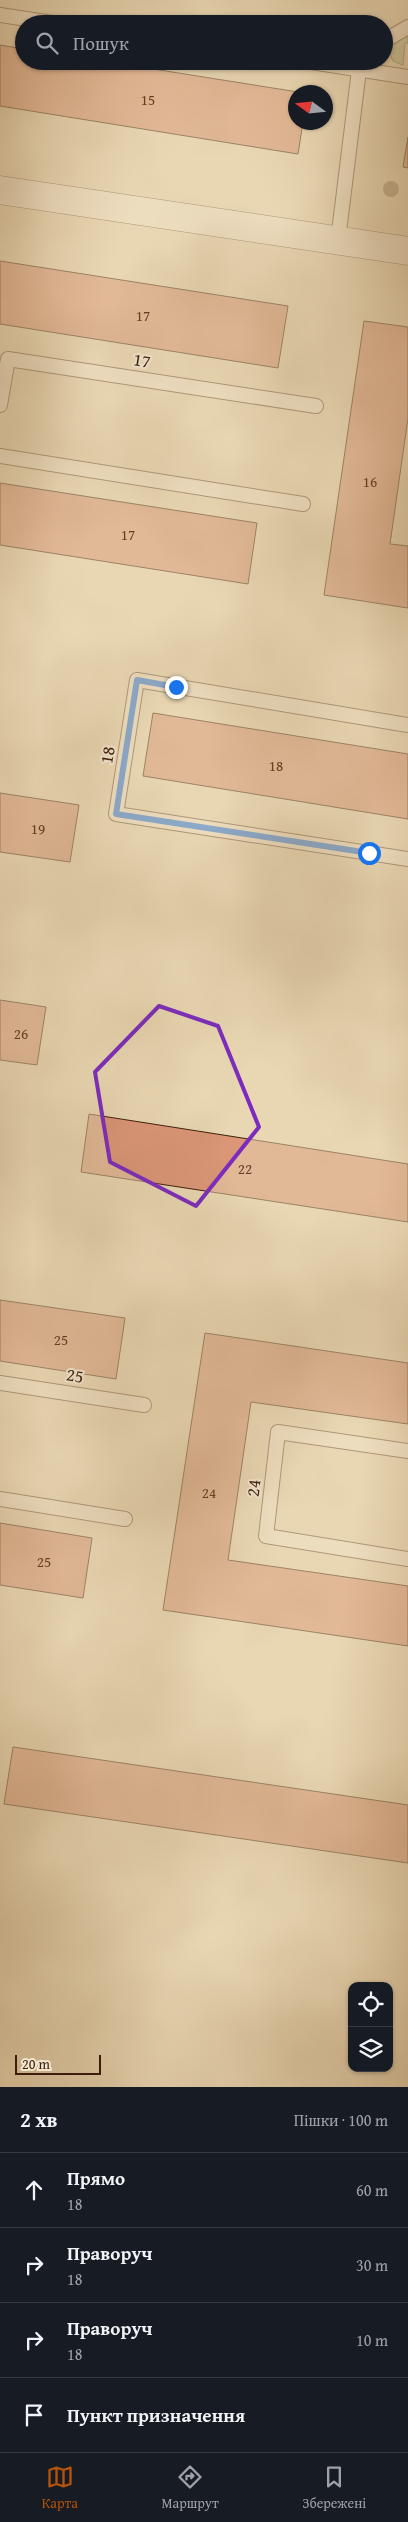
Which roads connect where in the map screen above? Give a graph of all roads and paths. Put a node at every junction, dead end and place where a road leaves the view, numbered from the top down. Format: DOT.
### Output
graph roads {
  1 [pos="0,15"];
  2 [pos="15,17"];
  3 [pos="408,27"];
  4 [pos="393,36"];
  5 [pos="362,70"];
  6 [pos="382,70"];
  7 [pos="408,77"];
  8 [pos="0,190"];
  9 [pos="338,240"];
  10 [pos="408,251"];
  11 [pos="0,405"];
  12 [pos="316,406"];
  13 [pos="0,456"];
  14 [pos="302,504"];
  15 [pos="408,725"];
  16 [pos="408,859"];
  17 [pos="0,1383"];
  18 [pos="144,1405"];
  19 [pos="408,1452"];
  20 [pos="0,1499"];
  21 [pos="125,1519"];
  22 [pos="408,1559"];
  1 -- 2 [label="lane"];
  3 -- 4 [label="lane"];
  5 -- 9 [label="lane"];
  6 -- 7 [label="lane"];
  8 -- 9 [label="street"];
  9 -- 10 [label="street"];
  11 -- 12 [label="lane, 17"];
  13 -- 14 [label="lane"];
  15 -- 16 [label="lane, 18"];
  17 -- 18 [label="lane, 25"];
  19 -- 22 [label="lane, 24"];
  20 -- 21 [label="lane"];
}
